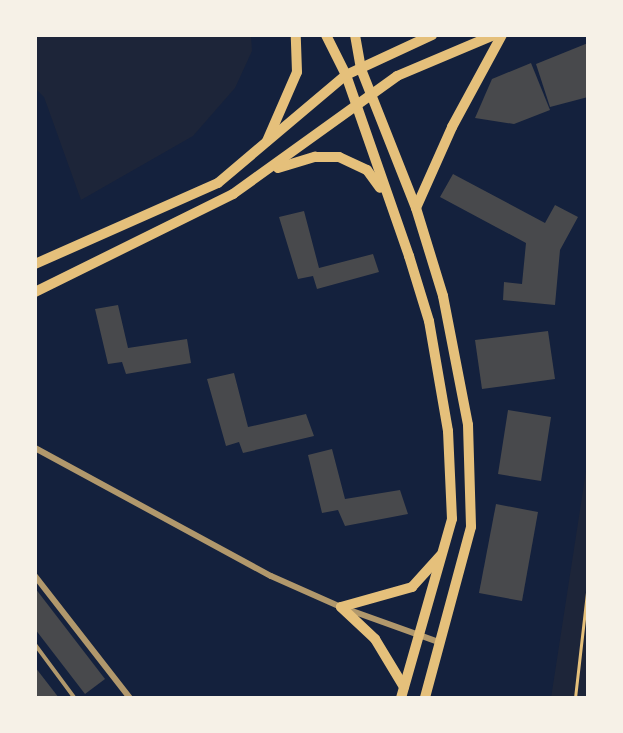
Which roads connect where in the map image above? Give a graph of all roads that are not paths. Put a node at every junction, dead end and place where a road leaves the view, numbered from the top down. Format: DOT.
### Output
graph roads {
  1 [pos="296,35"];
  2 [pos="326,35"];
  3 [pos="355,35"];
  4 [pos="432,35"];
  5 [pos="494,35"];
  6 [pos="502,35"];
  7 [pos="361,69"];
  8 [pos="346,75"];
  9 [pos="372,92"];
  10 [pos="355,105"];
  11 [pos="264,146"];
  12 [pos="269,171"];
  13 [pos="416,208"];
  14 [pos="395,215"];
  15 [pos="35,264"];
  16 [pos="35,292"];
  17 [pos="35,448"];
  18 [pos="446,547"];
  19 [pos="35,576"];
  20 [pos="341,607"];
  21 [pos="418,636"];
  22 [pos="439,642"];
  23 [pos="35,644"];
  24 [pos="403,692"];
  25 [pos="75,698"];
  26 [pos="130,698"];
  27 [pos="425,698"];
  1 -- 11 [label="main road"];
  2 -- 8 [label="main road"];
  3 -- 7 [label="main road"];
  4 -- 7 [label="main road"];
  5 -- 9 [label="main road"];
  6 -- 13 [label="main road"];
  7 -- 8 [label="main road"];
  7 -- 9 [label="main road"];
  8 -- 10 [label="main road"];
  8 -- 11 [label="main road"];
  9 -- 10 [label="main road"];
  9 -- 13 [label="main road"];
  10 -- 12 [label="main road"];
  10 -- 14 [label="main road"];
  11 -- 15 [label="main road"];
  12 -- 14 [label="main road"];
  12 -- 16 [label="main road"];
  13 -- 22 [label="main road"];
  14 -- 18 [label="main road"];
  17 -- 20 [label="street"];
  18 -- 20 [label="main road"];
  18 -- 21 [label="main road"];
  19 -- 26 [label="street"];
  20 -- 21 [label="street"];
  20 -- 24 [label="main road"];
  21 -- 22 [label="street"];
  21 -- 24 [label="main road"];
  22 -- 27 [label="main road"];
  23 -- 25 [label="lane"];
}
